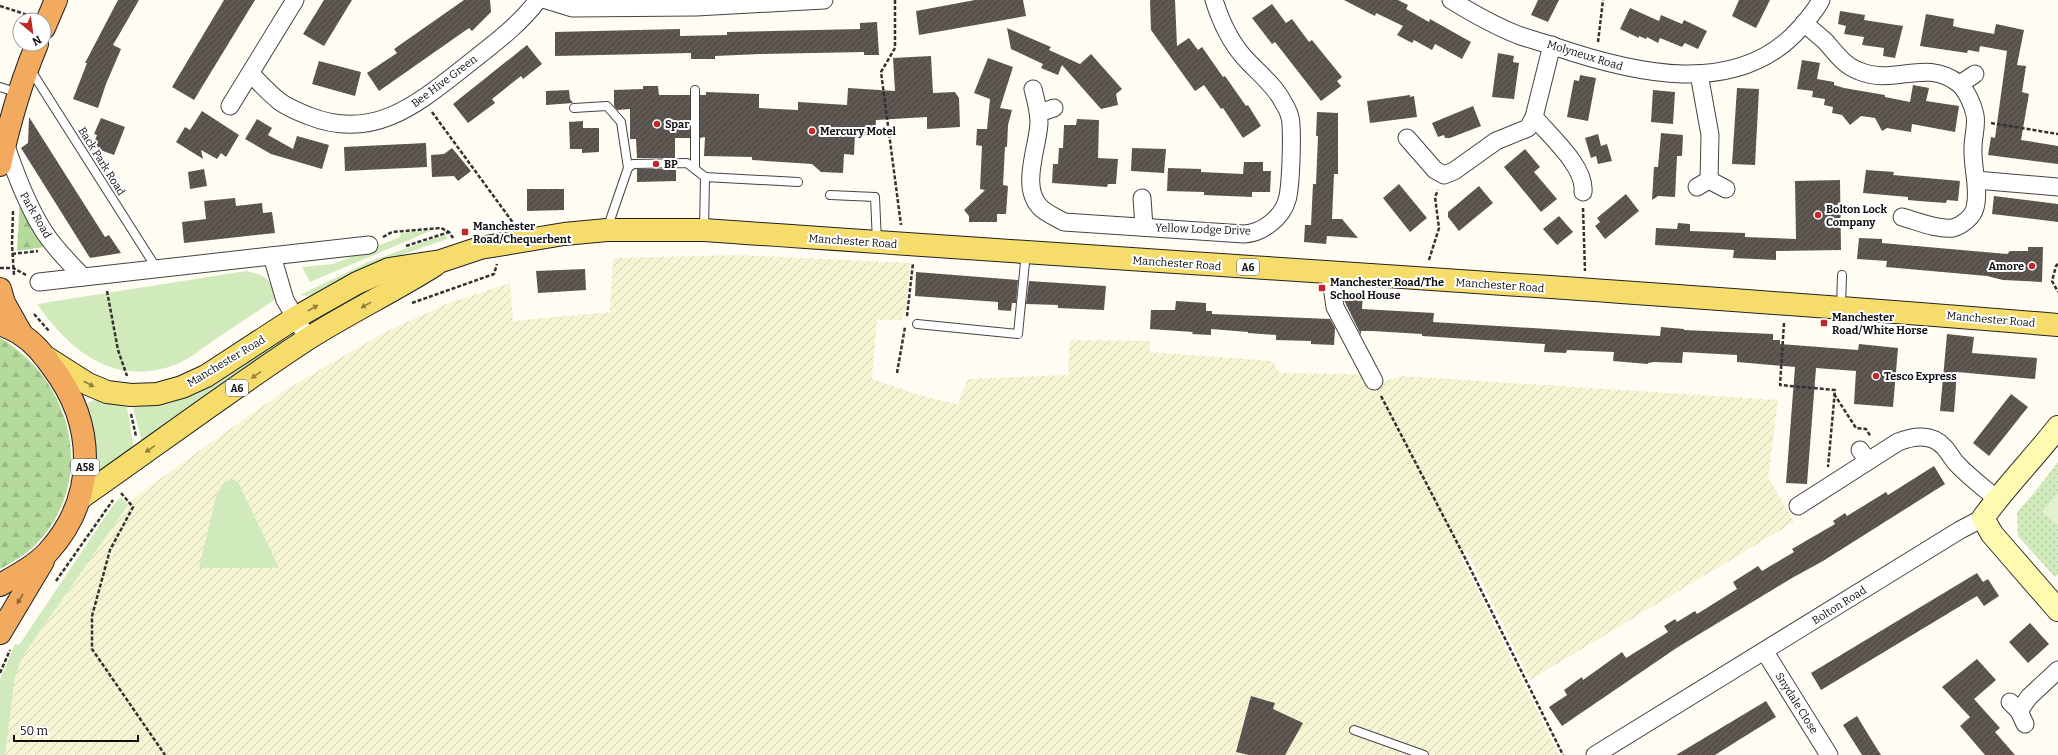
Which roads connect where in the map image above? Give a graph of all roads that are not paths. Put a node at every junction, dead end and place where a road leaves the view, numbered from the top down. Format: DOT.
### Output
graph roads {
  1 [pos="56,0"];
  2 [pos="295,0"];
  3 [pos="538,0"];
  4 [pos="546,0"];
  5 [pos="824,0"];
  6 [pos="1214,0"];
  7 [pos="1451,0"];
  8 [pos="1821,0"];
  9 [pos="45,12"];
  10 [pos="1804,23"];
  11 [pos="1552,45"];
  12 [pos="34,52"];
  13 [pos="28,66"];
  14 [pos="251,74"];
  15 [pos="1699,74"];
  16 [pos="1975,74"];
  17 [pos="1960,84"];
  18 [pos="1033,89"];
  19 [pos="10,90"];
  20 [pos="695,90"];
  21 [pos="230,106"];
  22 [pos="574,108"];
  23 [pos="1534,117"];
  24 [pos="1406,138"];
  25 [pos="4,143"];
  26 [pos="0,165"];
  27 [pos="628,168"];
  28 [pos="696,169"];
  29 [pos="705,177"];
  30 [pos="1976,180"];
  31 [pos="798,182"];
  32 [pos="2058,187"];
  33 [pos="1726,189"];
  34 [pos="1583,192"];
  35 [pos="830,195"];
  36 [pos="1142,198"];
  37 [pos="1910,222"];
  38 [pos="1144,227"];
  39 [pos="607,230"];
  40 [pos="704,230"];
  41 [pos="877,242"];
  42 [pos="369,245"];
  43 [pos="1026,252"];
  44 [pos="272,256"];
  45 [pos="441,261"];
  46 [pos="157,269"];
  47 [pos="1330,273"];
  48 [pos="1842,275"];
  49 [pos="83,277"];
  50 [pos="39,282"];
  51 [pos="8,286"];
  52 [pos="1841,307"];
  53 [pos="294,318"];
  54 [pos="0,324"];
  55 [pos="917,324"];
  56 [pos="2058,325"];
  57 [pos="22,335"];
  58 [pos="308,339"];
  59 [pos="44,356"];
  60 [pos="1374,381"];
  61 [pos="2058,427"];
  62 [pos="79,499"];
  63 [pos="1997,499"];
  64 [pos="1798,506"];
  65 [pos="1983,518"];
  66 [pos="47,553"];
  67 [pos="0,585"];
  68 [pos="2058,610"];
  69 [pos="6,639"];
  70 [pos="1765,652"];
  71 [pos="2058,670"];
  72 [pos="2018,713"];
  73 [pos="1354,730"];
  74 [pos="1424,755"];
  75 [pos="1595,755"];
  76 [pos="1829,755"];
  1 -- 9 [label="highway"];
  2 -- 14 [label="street"];
  3 -- 14 [label="street, Bee Hive Green"];
  4 -- 5 [label="street"];
  6 -- 38 [label="street, Yellow Lodge Drive"];
  7 -- 11 [label="street, Molyneux Road"];
  8 -- 10 [label="street, Molyneux Road"];
  10 -- 15 [label="street, Molyneux Road"];
  10 -- 17 [label="street"];
  11 -- 15 [label="street, Molyneux Road"];
  11 -- 23 [label="street"];
  12 -- 13 [label="highway"];
  13 -- 19 [label="highway"];
  13 -- 46 [label="lane, Back Park Road"];
  14 -- 21 [label="street"];
  15 -- 33 [label="street"];
  16 -- 17 [label="street"];
  17 -- 30 [label="street"];
  18 -- 38 [label="street, Yellow Lodge Drive"];
  19 -- 25 [label="highway"];
  20 -- 28 [label="lane"];
  22 -- 27 [label="lane"];
  23 -- 24 [label="street"];
  23 -- 34 [label="street"];
  25 -- 26 [label="highway"];
  25 -- 49 [label="street, Park Road"];
  27 -- 28 [label="lane"];
  27 -- 39 [label="lane"];
  28 -- 29 [label="lane"];
  29 -- 31 [label="lane"];
  29 -- 40 [label="lane"];
  30 -- 32 [label="street"];
  30 -- 37 [label="street"];
  35 -- 41 [label="lane"];
  36 -- 38 [label="street, Yellow Lodge Drive"];
  39 -- 40 [label="main road, Manchester Road / A6"];
  39 -- 45 [label="main road, Manchester Road / A6"];
  40 -- 41 [label="main road, Manchester Road / A6"];
  41 -- 43 [label="main road, Manchester Road / A6"];
  42 -- 44 [label="street"];
  43 -- 47 [label="main road, Manchester Road / A6"];
  43 -- 55 [label="lane"];
  44 -- 46 [label="street"];
  44 -- 53 [label="street"];
  53 -- 45 [label="main road, Manchester Road / A6, one-way"];
  45 -- 58 [label="main road, Manchester Road / A6, one-way"];
  46 -- 49 [label="street"];
  47 -- 52 [label="main road, Manchester Road / A6"];
  47 -- 60 [label="street"];
  48 -- 52 [label="lane"];
  49 -- 50 [label="street"];
  51 -- 57 [label="highway, A58"];
  52 -- 56 [label="main road, Manchester Road / A6"];
  53 -- 58 [label="street"];
  59 -- 53 [label="main road, Manchester Road / A6, one-way"];
  54 -- 57 [label="highway, A58"];
  57 -- 59 [label="highway, A58"];
  58 -- 62 [label="main road, Manchester Road / A6, one-way"];
  59 -- 62 [label="highway, A58"];
  61 -- 63 [label="street, Bolton Road"];
  62 -- 66 [label="highway, A58"];
  63 -- 64 [label="street"];
  63 -- 65 [label="street, Bolton Road"];
  65 -- 68 [label="street"];
  65 -- 70 [label="street, Bolton Road"];
  66 -- 67 [label="highway, A58"];
  66 -- 69 [label="highway, A58, one-way"];
  70 -- 75 [label="street, Bolton Road"];
  70 -- 76 [label="street, Snydale Close"];
  71 -- 72 [label="street"];
  73 -- 74 [label="lane"];
}
